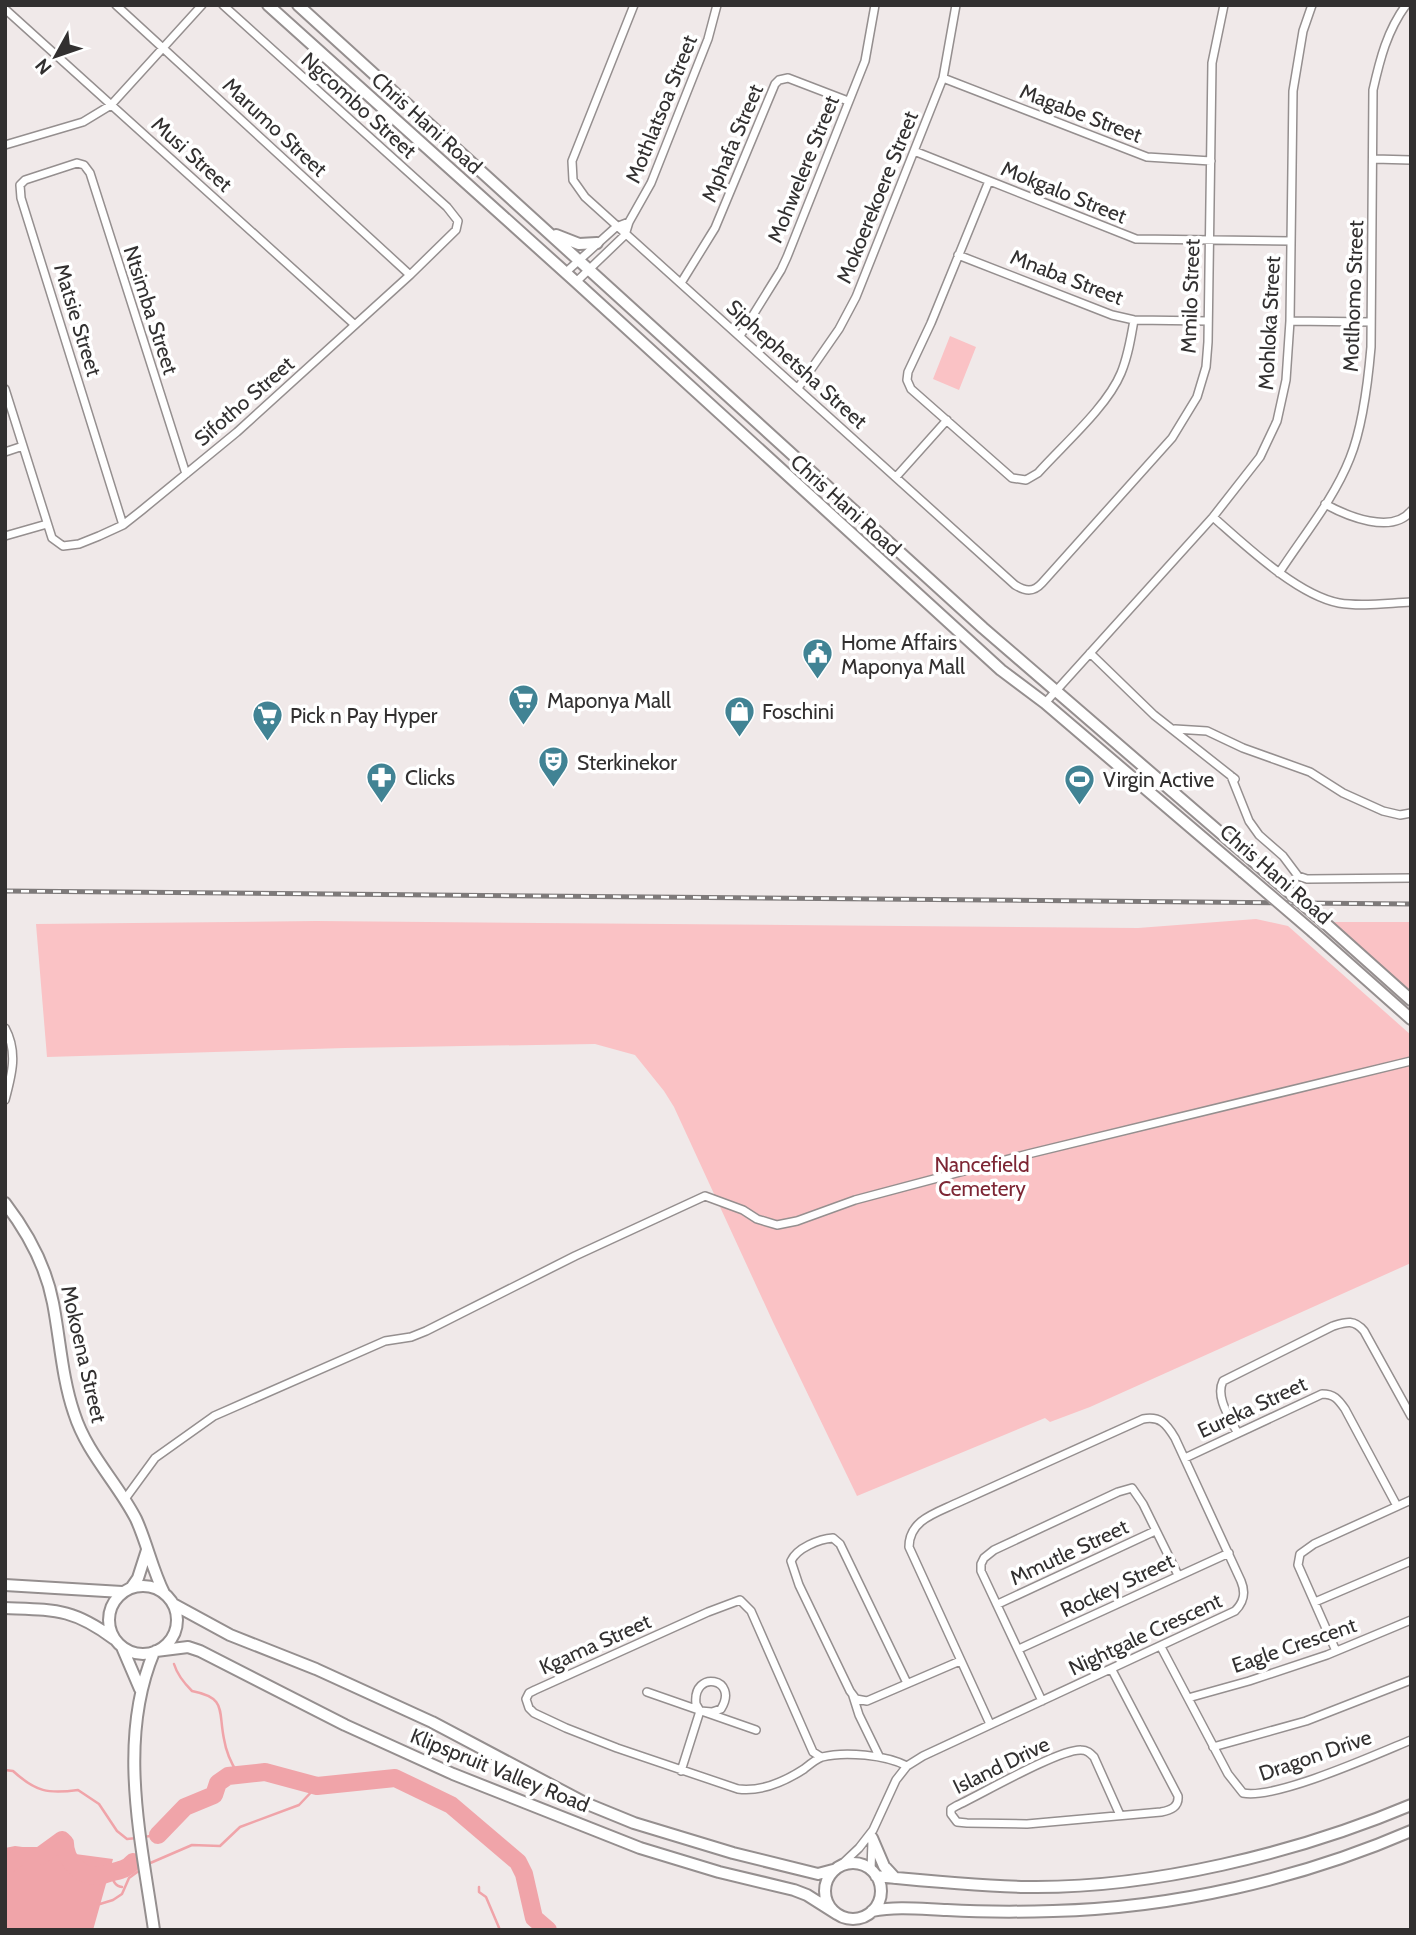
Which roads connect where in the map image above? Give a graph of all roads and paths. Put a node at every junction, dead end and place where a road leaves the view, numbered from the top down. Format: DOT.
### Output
graph roads {
  1 [pos="116,5"];
  2 [pos="202,5"];
  3 [pos="223,5"];
  4 [pos="268,5"];
  5 [pos="298,5"];
  6 [pos="634,5"];
  7 [pos="717,5"];
  8 [pos="875,5"];
  9 [pos="956,5"];
  10 [pos="1224,5"];
  11 [pos="1312,5"];
  12 [pos="1406,5"];
  13 [pos="5,9"];
  14 [pos="164,47"];
  15 [pos="943,78"];
  16 [pos="848,101"];
  17 [pos="111,105"];
  18 [pos="5,145"];
  19 [pos="915,151"];
  20 [pos="1374,159"];
  21 [pos="1411,160"];
  22 [pos="1211,161"];
  23 [pos="77,163"];
  24 [pos="989,181"];
  25 [pos="629,222"];
  26 [pos="616,227"];
  27 [pos="544,229"];
  28 [pos="625,235"];
  29 [pos="452,236"];
  30 [pos="1209,241"];
  31 [pos="1291,241"];
  32 [pos="597,243"];
  33 [pos="958,255"];
  34 [pos="577,260"];
  35 [pos="588,269"];
  36 [pos="564,274"];
  37 [pos="410,275"];
  38 [pos="576,282"];
  39 [pos="681,283"];
  40 [pos="1134,320"];
  41 [pos="1208,321"];
  42 [pos="1290,321"];
  43 [pos="1371,322"];
  44 [pos="355,325"];
  45 [pos="740,336"];
  46 [pos="5,388"];
  47 [pos="798,388"];
  48 [pos="947,420"];
  49 [pos="23,446"];
  50 [pos="5,452"];
  51 [pos="186,474"];
  52 [pos="896,477"];
  53 [pos="1325,504"];
  54 [pos="1411,511"];
  55 [pos="1213,517"];
  56 [pos="47,524"];
  57 [pos="123,525"];
  58 [pos="5,536"];
  59 [pos="1279,573"];
  60 [pos="1015,585"];
  61 [pos="1411,602"];
  62 [pos="1090,653"];
  63 [pos="1056,689"];
  64 [pos="1045,703"];
  65 [pos="1175,729"];
  66 [pos="1411,813"];
  67 [pos="1411,878"];
  68 [pos="1411,1000"];
  69 [pos="1411,1019"];
  70 [pos="5,1028"];
  71 [pos="1411,1061"];
  72 [pos="5,1100"];
  73 [pos="5,1203"];
  74 [pos="1411,1416"];
  75 [pos="1237,1432"];
  76 [pos="1185,1458"];
  77 [pos="125,1499"];
  78 [pos="1411,1500"];
  79 [pos="1397,1506"];
  80 [pos="1155,1531"];
  81 [pos="147,1550"];
  82 [pos="1229,1553"];
  83 [pos="1411,1561"];
  84 [pos="1178,1575"];
  85 [pos="5,1585"];
  86 [pos="126,1590"];
  87 [pos="164,1593"];
  88 [pos="1315,1602"];
  89 [pos="173,1604"];
  90 [pos="998,1604"];
  91 [pos="5,1608"];
  92 [pos="1411,1620"];
  93 [pos="119,1644"];
  94 [pos="1161,1647"];
  95 [pos="1020,1649"];
  96 [pos="1336,1651"];
  97 [pos="155,1652"];
  98 [pos="960,1661"];
  99 [pos="1111,1670"];
  100 [pos="1411,1680"];
  101 [pos="906,1683"];
  102 [pos="140,1689"];
  103 [pos="647,1692"];
  104 [pos="852,1695"];
  105 [pos="1188,1698"];
  106 [pos="1042,1701"];
  107 [pos="700,1711"];
  108 [pos="990,1724"];
  109 [pos="756,1730"];
  110 [pos="1411,1740"];
  111 [pos="1213,1747"];
  112 [pos="879,1756"];
  113 [pos="821,1757"];
  114 [pos="907,1766"];
  115 [pos="681,1771"];
  116 [pos="1411,1805"];
  117 [pos="1120,1815"];
  118 [pos="1411,1831"];
  119 [pos="873,1834"];
  120 [pos="836,1868"];
  121 [pos="874,1873"];
  122 [pos="895,1878"];
  123 [pos="872,1912"];
  124 [pos="837,1914"];
  125 [pos="155,1930"];
  1 -- 14 [label="street, Marumo Street"];
  2 -- 14 [label="street"];
  3 -- 29 [label="street, Ngcombo Street"];
  4 -- 36 [label="main road, Chris Hani Road"];
  5 -- 27 [label="main road, Chris Hani Road"];
  6 -- 26 [label="street, Siphephetsha Street"];
  7 -- 25 [label="street, Mothlatsoa Street"];
  8 -- 16 [label="street, Mohwelere Street"];
  9 -- 15 [label="street, Mokoerekoere Street"];
  10 -- 22 [label="street, Mmilo Street"];
  11 -- 31 [label="street, Mohloka Street"];
  12 -- 20 [label="street, Motlhomo Street"];
  13 -- 17 [label="street, Musi Street"];
  14 -- 17 [label="street"];
  14 -- 37 [label="street, Marumo Street"];
  15 -- 19 [label="street, Mokoerekoere Street"];
  15 -- 22 [label="street, Magabe Street"];
  16 -- 39 [label="street, Mphafa Street"];
  16 -- 45 [label="street, Mohwelere Street"];
  17 -- 18 [label="street"];
  17 -- 44 [label="street, Musi Street"];
  19 -- 24 [label="street, Mokgalo Street"];
  19 -- 47 [label="street, Mokoerekoere Street"];
  20 -- 21 [label="street"];
  20 -- 43 [label="street, Motlhomo Street"];
  22 -- 30 [label="street, Mmilo Street"];
  23 -- 51 [label="street, Ntsimba Street"];
  23 -- 57 [label="street, Matsie Street"];
  24 -- 30 [label="street, Mokgalo Street"];
  24 -- 33 [label="street"];
  25 -- 26 [label="street"];
  25 -- 28 [label="street, Mothlatsoa Street"];
  26 -- 28 [label="street, Siphephetsha Street"];
  26 -- 32 [label="street"];
  27 -- 32 [label="main road"];
  27 -- 34 [label="main road, Chris Hani Road"];
  28 -- 35 [label="street"];
  28 -- 39 [label="street, Siphephetsha Street"];
  29 -- 37 [label="street, Sifotho Street"];
  30 -- 31 [label="street, Mokgalo Street"];
  30 -- 41 [label="street, Mmilo Street"];
  31 -- 42 [label="street, Mohloka Street"];
  32 -- 34 [label="street"];
  33 -- 40 [label="street, Mnaba Street"];
  33 -- 48 [label="street"];
  34 -- 35 [label="main road, Chris Hani Road"];
  34 -- 36 [label="street"];
  35 -- 38 [label="street"];
  35 -- 63 [label="main road, Chris Hani Road"];
  36 -- 38 [label="main road, Chris Hani Road"];
  37 -- 44 [label="street, Sifotho Street"];
  38 -- 64 [label="main road, Chris Hani Road"];
  39 -- 45 [label="street, Siphephetsha Street"];
  40 -- 41 [label="street, Mnaba Street"];
  40 -- 48 [label="street"];
  41 -- 60 [label="street, Mmilo Street"];
  42 -- 43 [label="street"];
  42 -- 55 [label="street, Mohloka Street"];
  43 -- 53 [label="street, Motlhomo Street"];
  44 -- 51 [label="street, Sifotho Street"];
  45 -- 47 [label="street, Siphephetsha Street"];
  46 -- 49 [label="street"];
  47 -- 52 [label="street, Siphephetsha Street"];
  48 -- 52 [label="street"];
  49 -- 50 [label="street"];
  49 -- 56 [label="street"];
  51 -- 57 [label="street, Sifotho Street"];
  52 -- 60 [label="street, Siphephetsha Street"];
  53 -- 54 [label="street"];
  53 -- 59 [label="street, Motlhomo Street"];
  55 -- 59 [label="street"];
  55 -- 62 [label="street, Mohloka Street"];
  56 -- 57 [label="street, Sifotho Street"];
  56 -- 58 [label="street"];
  59 -- 61 [label="street"];
  62 -- 63 [label="street, Mohloka Street"];
  62 -- 65 [label="street"];
  63 -- 64 [label="street, Mohloka Street"];
  63 -- 68 [label="main road, Chris Hani Road, bridge"];
  64 -- 69 [label="main road, Chris Hani Road, bridge"];
  65 -- 66 [label="street"];
  65 -- 67 [label="street"];
  70 -- 72 [label="street"];
  71 -- 77 [label="street"];
  73 -- 77 [label="main road, Mokoena Street"];
  74 -- 75 [label="street"];
  75 -- 76 [label="street, Eureka Street"];
  75 -- 79 [label="street, Eureka Street"];
  76 -- 82 [label="street, Nightgale Crescent"];
  76 -- 98 [label="street, Nightgale Crescent"];
  77 -- 81 [label="main road, Mokoena Street"];
  78 -- 79 [label="street"];
  79 -- 88 [label="street"];
  80 -- 84 [label="street"];
  80 -- 90 [label="street, Mmutle Street"];
  80 -- 90 [label="street"];
  81 -- 86 [label="main road"];
  81 -- 87 [label="main road, Mokoena Street"];
  82 -- 84 [label="street, Rockey Street"];
  82 -- 94 [label="street, Nightgale Crescent"];
  83 -- 88 [label="street, Eagle Crescent"];
  84 -- 95 [label="street, Rockey Street"];
  85 -- 86 [label="main road"];
  86 -- 87 [label="main road"];
  86 -- 93 [label="main road"];
  87 -- 89 [label="main road"];
  88 -- 96 [label="street"];
  89 -- 97 [label="main road"];
  89 -- 120 [label="main road, Klipspruit Valley Road"];
  90 -- 95 [label="street"];
  91 -- 93 [label="main road"];
  92 -- 96 [label="street, Eagle Crescent"];
  93 -- 97 [label="main road"];
  93 -- 102 [label="main road"];
  94 -- 99 [label="street, Nightgale Crescent"];
  94 -- 105 [label="street, Dragon Drive"];
  95 -- 106 [label="street"];
  96 -- 105 [label="street, Eagle Crescent"];
  97 -- 102 [label="main road"];
  97 -- 124 [label="main road, Klipspruit Valley Road"];
  98 -- 101 [label="street"];
  98 -- 108 [label="street, Nightgale Crescent"];
  99 -- 106 [label="street, Nightgale Crescent"];
  99 -- 117 [label="street, Island Drive"];
  100 -- 111 [label="street, Dragon Drive"];
  101 -- 104 [label="street"];
  101 -- 104 [label="street"];
  102 -- 125 [label="main road"];
  103 -- 107 [label="street"];
  104 -- 112 [label="street"];
  105 -- 111 [label="street, Dragon Drive"];
  106 -- 108 [label="street, Nightgale Crescent"];
  107 -- 107 [label="street"];
  107 -- 109 [label="street"];
  107 -- 115 [label="street"];
  108 -- 114 [label="street"];
  110 -- 111 [label="street, Dragon Drive"];
  112 -- 113 [label="street, Kgama Street"];
  112 -- 114 [label="street, Kgama Street"];
  113 -- 115 [label="street, Kgama Street"];
  113 -- 115 [label="street, Kgama Street"];
  114 -- 119 [label="street"];
  116 -- 122 [label="main road"];
  117 -- 117 [label="street, Island Drive"];
  118 -- 123 [label="main road"];
  119 -- 120 [label="street"];
  119 -- 121 [label="street"];
  119 -- 122 [label="main road"];
  120 -- 121 [label="main road"];
  120 -- 124 [label="main road"];
  121 -- 122 [label="main road"];
  121 -- 123 [label="main road"];
  123 -- 124 [label="main road"];
}
